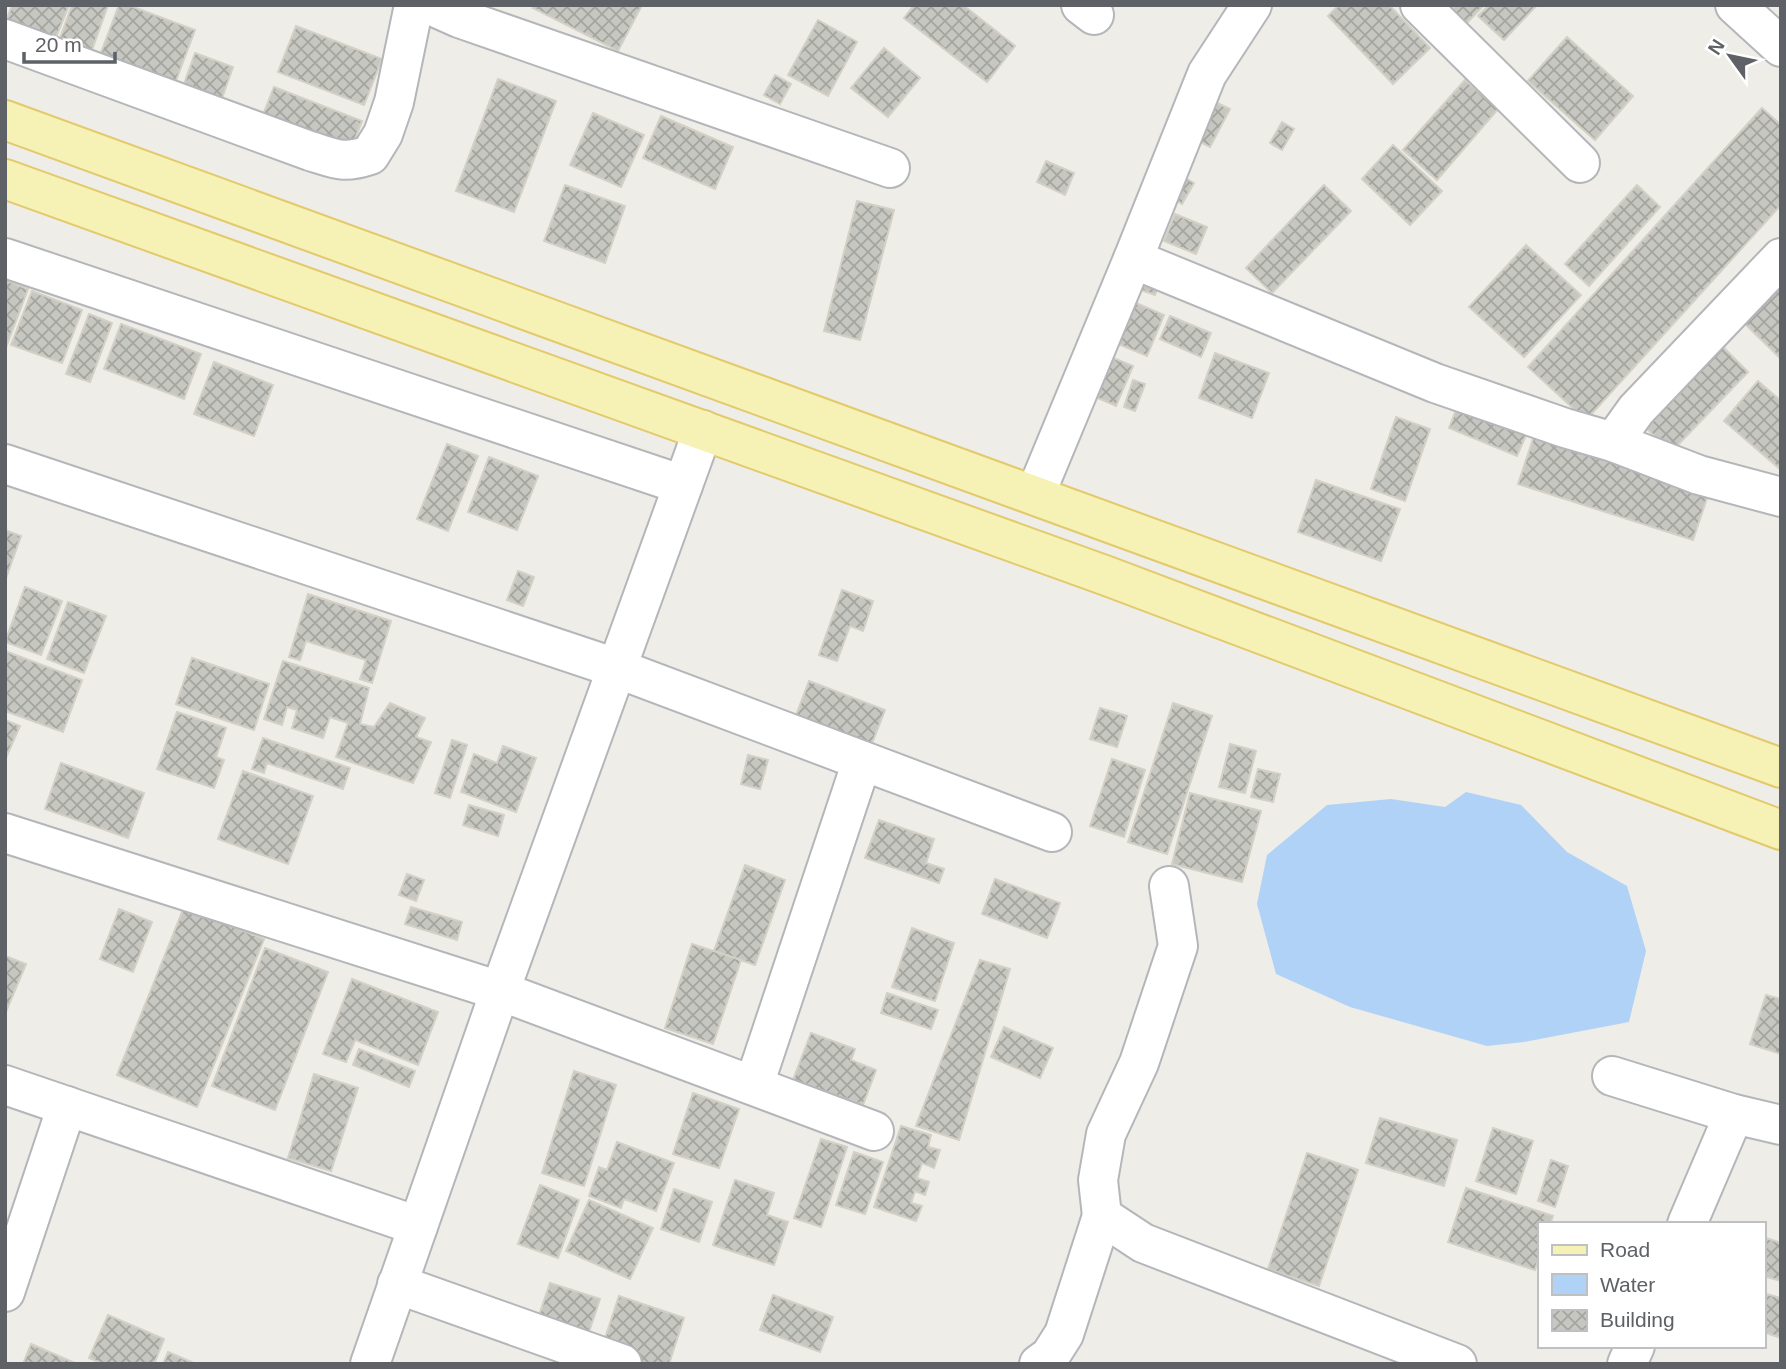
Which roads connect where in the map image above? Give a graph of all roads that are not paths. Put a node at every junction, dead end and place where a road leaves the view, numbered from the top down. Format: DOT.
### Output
graph roads {
  1 [pos="414,5"];
  2 [pos="1252,5"];
  3 [pos="1419,5"];
  4 [pos="1735,5"];
  5 [pos="455,9"];
  6 [pos="5,39"];
  7 [pos="1781,47"];
  8 [pos="5,120"];
  9 [pos="1580,163"];
  10 [pos="890,168"];
  11 [pos="5,179"];
  12 [pos="5,258"];
  13 [pos="1781,258"];
  14 [pos="1133,259"];
  15 [pos="702,430"];
  16 [pos="1613,442"];
  17 [pos="5,464"];
  18 [pos="683,485"];
  19 [pos="1035,495"];
  20 [pos="1781,497"];
  21 [pos="616,668"];
  22 [pos="862,761"];
  23 [pos="1781,768"];
  24 [pos="1781,830"];
  25 [pos="1052,832"];
  26 [pos="5,833"];
  27 [pos="1169,886"];
  28 [pos="500,991"];
  29 [pos="1612,1076"];
  30 [pos="5,1085"];
  31 [pos="754,1085"];
  32 [pos="66,1106"];
  33 [pos="1734,1114"];
  34 [pos="1781,1125"];
  35 [pos="874,1130"];
  36 [pos="1102,1216"];
  37 [pos="1688,1222"];
  38 [pos="418,1226"];
  39 [pos="397,1284"];
  40 [pos="5,1292"];
  41 [pos="370,1364"];
  42 [pos="622,1364"];
  43 [pos="1039,1364"];
  44 [pos="1457,1364"];
  1 -- 6 [label="street"];
  2 -- 14 [label="street"];
  3 -- 9 [label="street"];
  4 -- 7 [label="street"];
  5 -- 10 [label="street"];
  8 -- 19 [label="main road"];
  11 -- 15 [label="main road"];
  12 -- 18 [label="street"];
  13 -- 16 [label="street"];
  14 -- 16 [label="street"];
  14 -- 19 [label="street"];
  15 -- 18 [label="street"];
  15 -- 24 [label="main road"];
  16 -- 20 [label="street"];
  17 -- 21 [label="street"];
  18 -- 21 [label="street"];
  19 -- 23 [label="main road"];
  21 -- 22 [label="street"];
  21 -- 28 [label="street"];
  22 -- 25 [label="street"];
  22 -- 31 [label="street"];
  26 -- 28 [label="street"];
  27 -- 36 [label="street"];
  28 -- 31 [label="street"];
  28 -- 38 [label="street"];
  29 -- 33 [label="street"];
  30 -- 32 [label="street"];
  31 -- 35 [label="street"];
  32 -- 38 [label="street"];
  32 -- 40 [label="street"];
  33 -- 34 [label="street"];
  33 -- 37 [label="street"];
  36 -- 43 [label="street"];
  36 -- 44 [label="street"];
  38 -- 39 [label="street"];
  39 -- 41 [label="street"];
  39 -- 42 [label="street"];
}
